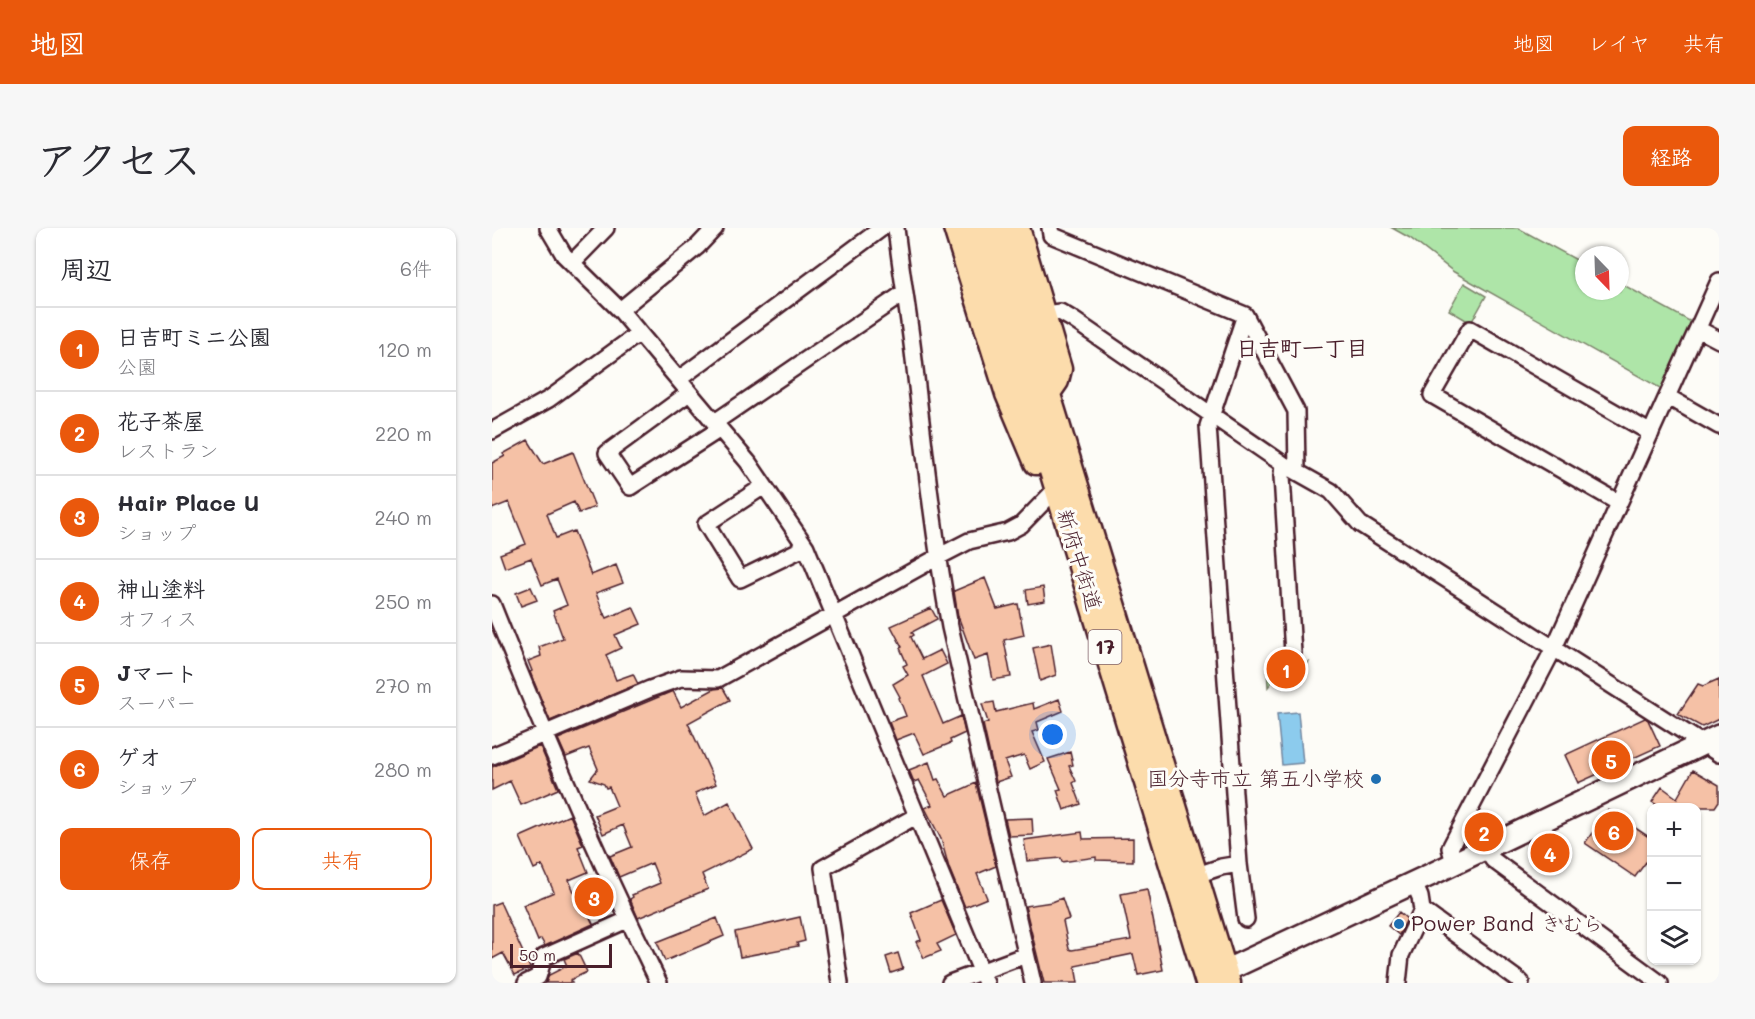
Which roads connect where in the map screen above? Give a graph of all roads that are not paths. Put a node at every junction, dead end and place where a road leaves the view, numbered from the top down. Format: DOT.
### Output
graph roads {
  1 [pos="548,228"];
  2 [pos="606,228"];
  3 [pos="715,228"];
  4 [pos="882,228"];
  5 [pos="896,228"];
  6 [pos="955,228"];
  7 [pos="977,228"];
  8 [pos="1050,228"];
  9 [pos="1016,229"];
  10 [pos="572,263"];
  11 [pos="1719,281"];
  12 [pos="904,293"];
  13 [pos="620,310"];
  14 [pos="1024,313"];
  15 [pos="1245,315"];
  16 [pos="1698,329"];
  17 [pos="638,334"];
  18 [pos="1719,340"];
  19 [pos="679,380"];
  20 [pos="689,393"];
  21 [pos="1668,397"];
  22 [pos="1210,413"];
  23 [pos="718,425"];
  24 [pos="1719,426"];
  25 [pos="492,431"];
  26 [pos="1650,433"];
  27 [pos="1283,464"];
  28 [pos="1297,471"];
  29 [pos="764,486"];
  30 [pos="1057,489"];
  31 [pos="1619,503"];
  32 [pos="806,547"];
  33 [pos="938,557"];
  34 [pos="492,604"];
  35 [pos="835,614"];
  36 [pos="1554,648"];
  37 [pos="1293,653"];
  38 [pos="1134,675"];
  39 [pos="544,734"];
  40 [pos="1713,745"];
  41 [pos="492,756"];
  42 [pos="916,816"];
  43 [pos="1486,849"];
  44 [pos="1454,863"];
  45 [pos="1239,864"];
  46 [pos="1197,875"];
  47 [pos="1414,883"];
  48 [pos="1422,910"];
  49 [pos="1246,919"];
  50 [pos="627,920"];
  51 [pos="1026,955"];
  52 [pos="984,977"];
  53 [pos="1228,977"];
  54 [pos="1204,982"];
  55 [pos="1521,982"];
  56 [pos="526,983"];
  57 [pos="659,983"];
  58 [pos="840,983"];
  59 [pos="950,983"];
  60 [pos="1033,983"];
  61 [pos="1398,983"];
  62 [pos="1660,983"];
  1 -- 10 [label="street"];
  2 -- 10 [label="street"];
  3 -- 13 [label="street"];
  4 -- 19 [label="street"];
  5 -- 12 [label="street"];
  6 -- 30 [label="main road, 17"];
  7 -- 14 [label="main road, 17"];
  8 -- 15 [label="street"];
  9 -- 14 [label="main road, 17"];
  10 -- 13 [label="street"];
  11 -- 16 [label="street"];
  12 -- 23 [label="street"];
  12 -- 33 [label="street"];
  13 -- 17 [label="street"];
  14 -- 22 [label="street"];
  14 -- 30 [label="main road, 新府中街道 / 17"];
  14 -- 38 [label="main road, 新府中街道 / 17"];
  15 -- 22 [label="street"];
  15 -- 28 [label="street"];
  16 -- 18 [label="street"];
  16 -- 21 [label="street"];
  17 -- 19 [label="street"];
  17 -- 25 [label="street"];
  19 -- 20 [label="street"];
  20 -- 23 [label="street"];
  20 -- 23 [label="street"];
  21 -- 24 [label="street"];
  21 -- 26 [label="street"];
  22 -- 27 [label="street"];
  22 -- 45 [label="street"];
  23 -- 29 [label="street"];
  26 -- 31 [label="street"];
  26 -- 31 [label="street"];
  27 -- 28 [label="street"];
  27 -- 37 [label="street"];
  28 -- 36 [label="street"];
  29 -- 32 [label="street"];
  29 -- 32 [label="street"];
  30 -- 33 [label="street"];
  30 -- 54 [label="main road, 新府中街道 / 17"];
  31 -- 36 [label="street"];
  32 -- 35 [label="street"];
  33 -- 35 [label="street"];
  33 -- 51 [label="street"];
  34 -- 39 [label="street"];
  35 -- 39 [label="street"];
  35 -- 42 [label="street"];
  36 -- 40 [label="street"];
  36 -- 44 [label="street"];
  38 -- 46 [label="main road, 新府中街道 / 17"];
  38 -- 54 [label="main road, 新府中街道 / 17"];
  39 -- 41 [label="street"];
  39 -- 50 [label="street"];
  40 -- 43 [label="street"];
  42 -- 52 [label="street"];
  42 -- 58 [label="street"];
  43 -- 44 [label="street"];
  43 -- 62 [label="street"];
  44 -- 47 [label="street"];
  45 -- 46 [label="street"];
  45 -- 49 [label="street"];
  46 -- 53 [label="main road, 新府中街道 / 17"];
  47 -- 48 [label="street"];
  47 -- 53 [label="street"];
  48 -- 55 [label="street"];
  48 -- 61 [label="street"];
  50 -- 56 [label="street"];
  50 -- 57 [label="street"];
  51 -- 52 [label="street"];
  51 -- 60 [label="street"];
  52 -- 59 [label="street"];
  53 -- 54 [label="street"];
}
